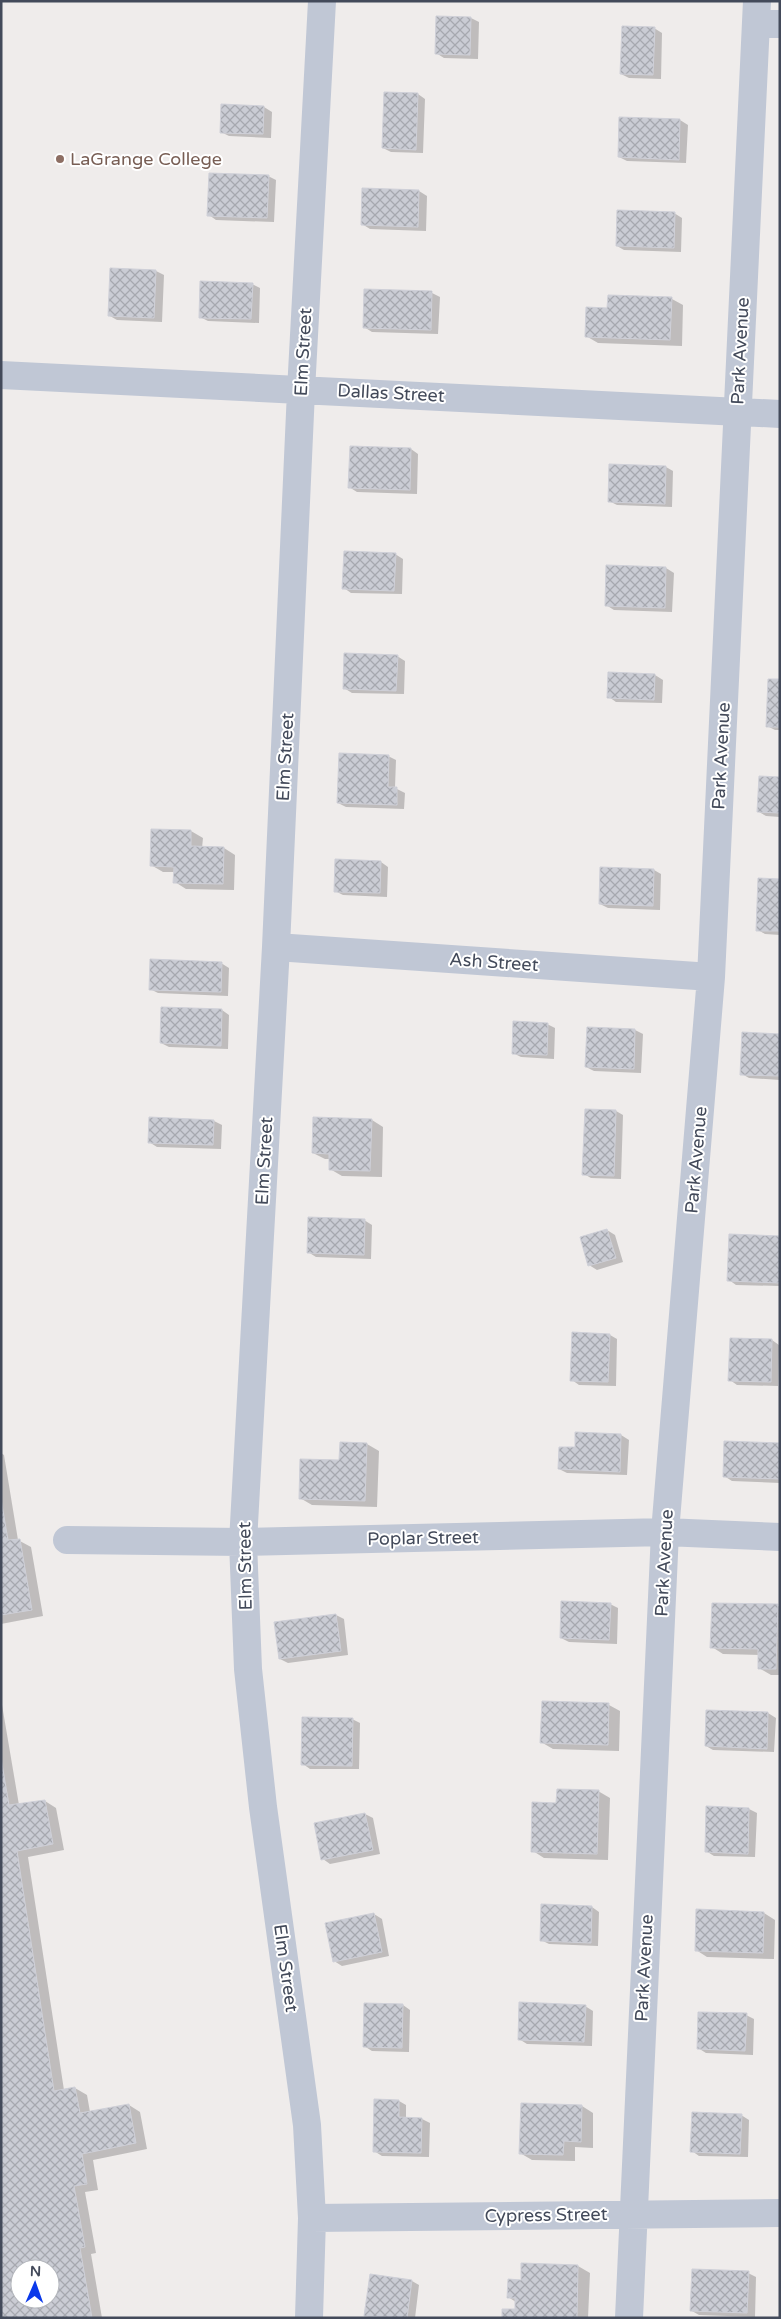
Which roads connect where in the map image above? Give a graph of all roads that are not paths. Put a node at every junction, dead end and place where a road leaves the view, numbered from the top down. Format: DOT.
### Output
graph roads {
  1 [pos="322,1"];
  2 [pos="764,16"];
  3 [pos="1,375"];
  4 [pos="301,391"];
  5 [pos="737,412"];
  6 [pos="780,414"];
  7 [pos="276,947"];
  8 [pos="711,976"];
  9 [pos="664,1532"];
  10 [pos="780,1537"];
  11 [pos="67,1540"];
  12 [pos="243,1542"];
  13 [pos="780,2213"];
  14 [pos="633,2214"];
  15 [pos="312,2218"];
  16 [pos="309,2318"];
  17 [pos="628,2318"];
  1 -- 4 [label="street, Elm Street"];
  2 -- 5 [label="street, Park Avenue"];
  3 -- 4 [label="street, Dallas Street"];
  4 -- 5 [label="street, Dallas Street"];
  4 -- 7 [label="street, Elm Street"];
  5 -- 6 [label="street, Dallas Street"];
  5 -- 8 [label="street, Park Avenue"];
  7 -- 8 [label="street, Ash Street"];
  7 -- 12 [label="street, Elm Street"];
  8 -- 9 [label="street, Park Avenue"];
  9 -- 10 [label="street, Poplar Street"];
  9 -- 12 [label="street, Poplar Street"];
  9 -- 14 [label="street, Park Avenue"];
  11 -- 12 [label="street, Poplar Street"];
  12 -- 15 [label="street, Elm Street"];
  13 -- 14 [label="street, Cypress Street"];
  14 -- 15 [label="street, Cypress Street"];
  14 -- 17 [label="street, Park Avenue"];
  15 -- 16 [label="street, Elm Street"];
}
